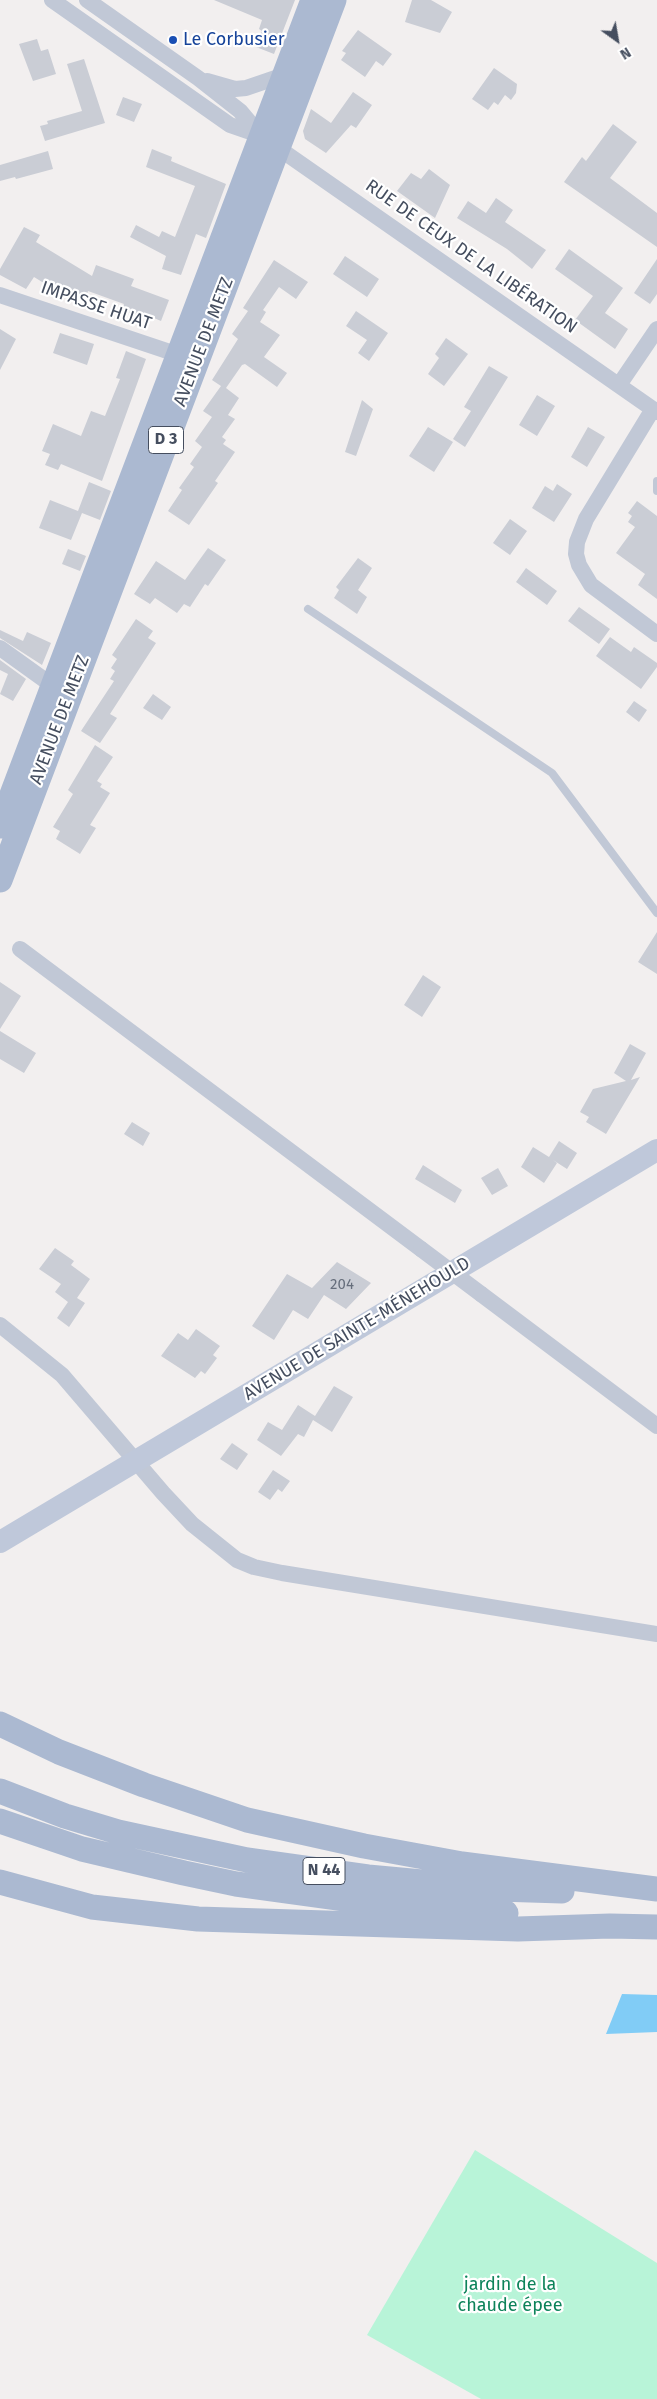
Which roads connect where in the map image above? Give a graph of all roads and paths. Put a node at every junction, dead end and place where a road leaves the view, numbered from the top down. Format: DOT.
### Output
graph roads {
  1 [pos="52,0"];
  2 [pos="87,0"];
  3 [pos="313,0"];
  4 [pos="334,0"];
  5 [pos="284,76"];
  6 [pos="198,78"];
  7 [pos="270,142"];
  8 [pos="0,295"];
  9 [pos="657,329"];
  10 [pos="179,355"];
  11 [pos="619,385"];
  12 [pos="655,410"];
  13 [pos="657,481"];
  14 [pos="657,491"];
  15 [pos="308,609"];
  16 [pos="657,634"];
  17 [pos="0,648"];
  18 [pos="53,686"];
  19 [pos="0,826"];
  20 [pos="0,880"];
  21 [pos="657,913"];
  22 [pos="20,949"];
  23 [pos="652,1157"];
  24 [pos="0,1325"];
  25 [pos="657,1426"];
  26 [pos="135,1462"];
  27 [pos="57,1507"];
  28 [pos="0,1528"];
  29 [pos="0,1542"];
  30 [pos="657,1634"];
  31 [pos="0,1724"];
  32 [pos="0,1792"];
  33 [pos="0,1821"];
  34 [pos="0,1882"];
  35 [pos="657,1889"];
  36 [pos="657,1895"];
  37 [pos="610,1926"];
  38 [pos="657,1927"];
  1 -- 7 [label="street"];
  2 -- 6 [label="street"];
  3 -- 5 [label="main road, AVENUE DE METZ / D 3"];
  4 -- 7 [label="main road, AVENUE DE METZ / D 3"];
  5 -- 6 [label="street"];
  5 -- 7 [label="main road, AVENUE DE METZ / D 3"];
  6 -- 7 [label="street"];
  7 -- 10 [label="main road, AVENUE DE METZ / D 3"];
  7 -- 11 [label="street, RUE DE CEUX DE LA LIBÉRATION"];
  7 -- 20 [label="main road, AVENUE DE METZ / D 3"];
  8 -- 10 [label="street, IMPASSE HUAT"];
  9 -- 11 [label="street"];
  10 -- 18 [label="main road, AVENUE DE METZ / D 3"];
  11 -- 12 [label="street, RUE DE CEUX DE LA LIBÉRATION"];
  12 -- 16 [label="street"];
  13 -- 14 [label="lane"];
  15 -- 21 [label="lane"];
  17 -- 18 [label="street"];
  18 -- 19 [label="main road, AVENUE DE METZ / D 3"];
  22 -- 25 [label="street, bridge"];
  23 -- 26 [label="main road, AVENUE DE SAINTE-MÉNEHOULD"];
  24 -- 26 [label="street"];
  26 -- 27 [label="main road, AVENUE DE SAINTE-MÉNEHOULD"];
  26 -- 30 [label="street"];
  27 -- 28 [label="main road, AVENUE DE SAINTE-MÉNEHOULD"];
  27 -- 29 [label="main road, AVENUE DE SAINTE-MÉNEHOULD"];
  31 -- 35 [label="main road"];
  32 -- 36 [label="main road, N 44"];
  33 -- 37 [label="main road, N 44"];
  34 -- 37 [label="main road"];
  37 -- 38 [label="main road, N 44"];
}
